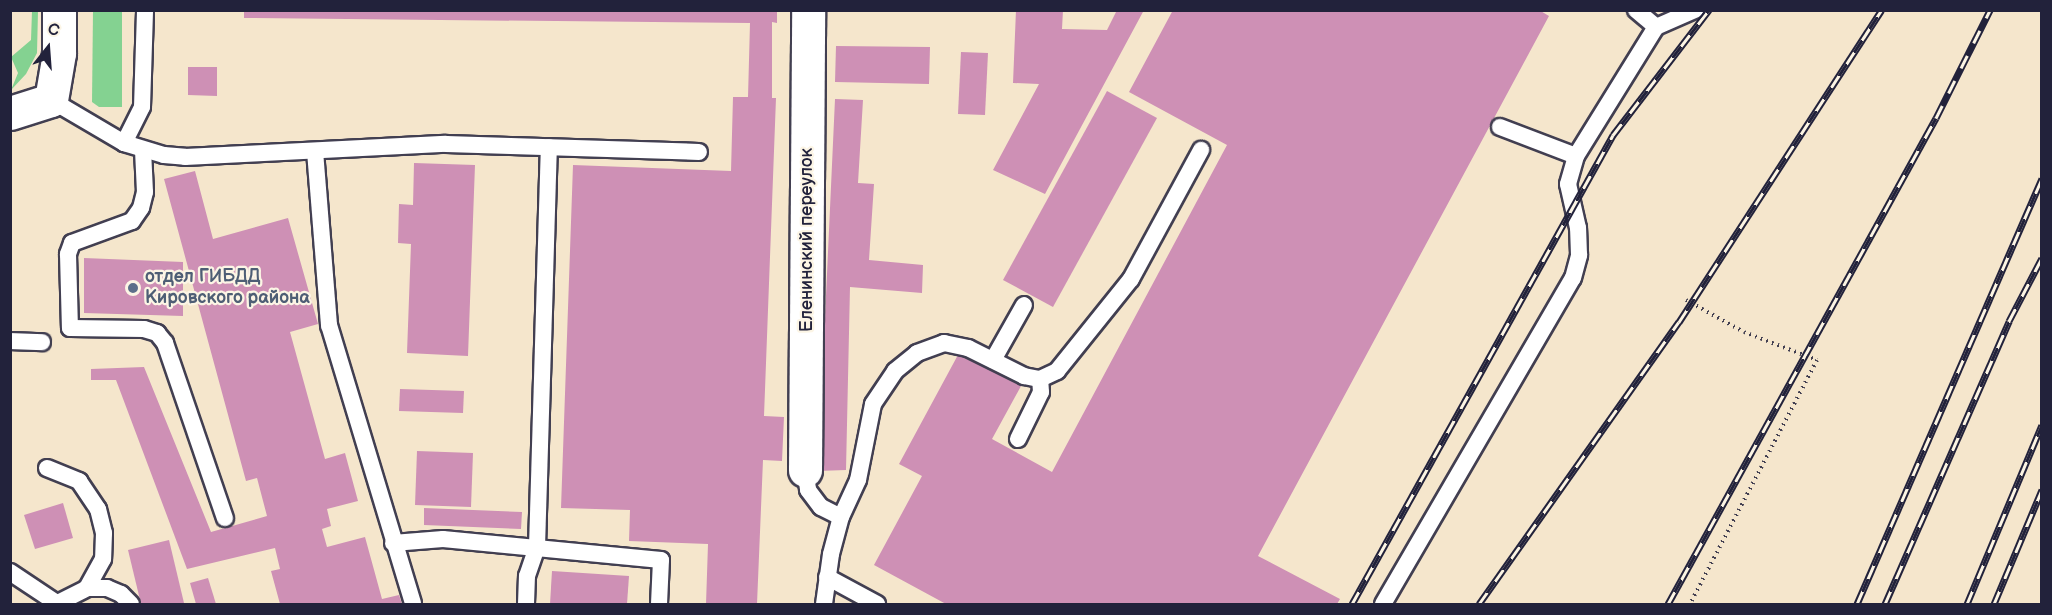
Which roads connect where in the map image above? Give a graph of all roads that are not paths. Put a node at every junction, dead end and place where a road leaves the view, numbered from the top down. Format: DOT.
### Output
graph roads {
  1 [pos="59,10"];
  2 [pos="145,10"];
  3 [pos="808,10"];
  4 [pos="1636,10"];
  5 [pos="1695,10"];
  6 [pos="1656,27"];
  7 [pos="51,100"];
  8 [pos="10,113"];
  9 [pos="1500,127"];
  10 [pos="124,143"];
  11 [pos="549,147"];
  12 [pos="143,150"];
  13 [pos="315,150"];
  14 [pos="1201,150"];
  15 [pos="699,153"];
  16 [pos="1576,156"];
  17 [pos="1024,305"];
  18 [pos="10,341"];
  19 [pos="42,342"];
  20 [pos="993,360"];
  21 [pos="1040,379"];
  22 [pos="1018,439"];
  23 [pos="47,468"];
  24 [pos="805,470"];
  25 [pos="841,517"];
  26 [pos="225,518"];
  27 [pos="393,543"];
  28 [pos="537,547"];
  29 [pos="10,572"];
  30 [pos="827,577"];
  31 [pos="87,588"];
  32 [pos="58,604"];
  33 [pos="131,604"];
  34 [pos="413,604"];
  35 [pos="526,604"];
  36 [pos="659,604"];
  37 [pos="824,604"];
  38 [pos="877,604"];
  39 [pos="1383,604"];
  1 -- 7 [label="street"];
  2 -- 10 [label="lane"];
  3 -- 24 [label="street, Еленинский переулок"];
  4 -- 6 [label="lane"];
  5 -- 6 [label="lane"];
  6 -- 16 [label="lane"];
  7 -- 8 [label="street"];
  7 -- 10 [label="lane"];
  9 -- 16 [label="lane"];
  10 -- 12 [label="lane"];
  11 -- 13 [label="lane"];
  11 -- 15 [label="lane"];
  11 -- 28 [label="lane"];
  12 -- 13 [label="lane"];
  12 -- 26 [label="lane"];
  13 -- 27 [label="lane"];
  14 -- 21 [label="lane"];
  16 -- 39 [label="lane"];
  17 -- 20 [label="lane"];
  18 -- 19 [label="lane"];
  20 -- 21 [label="lane"];
  20 -- 25 [label="lane"];
  21 -- 22 [label="lane"];
  23 -- 31 [label="lane"];
  24 -- 25 [label="lane"];
  25 -- 30 [label="lane"];
  27 -- 28 [label="lane"];
  27 -- 34 [label="lane"];
  28 -- 35 [label="lane"];
  28 -- 36 [label="lane"];
  29 -- 32 [label="lane"];
  30 -- 37 [label="lane"];
  30 -- 38 [label="lane"];
  31 -- 32 [label="lane"];
  31 -- 33 [label="lane"];
}
